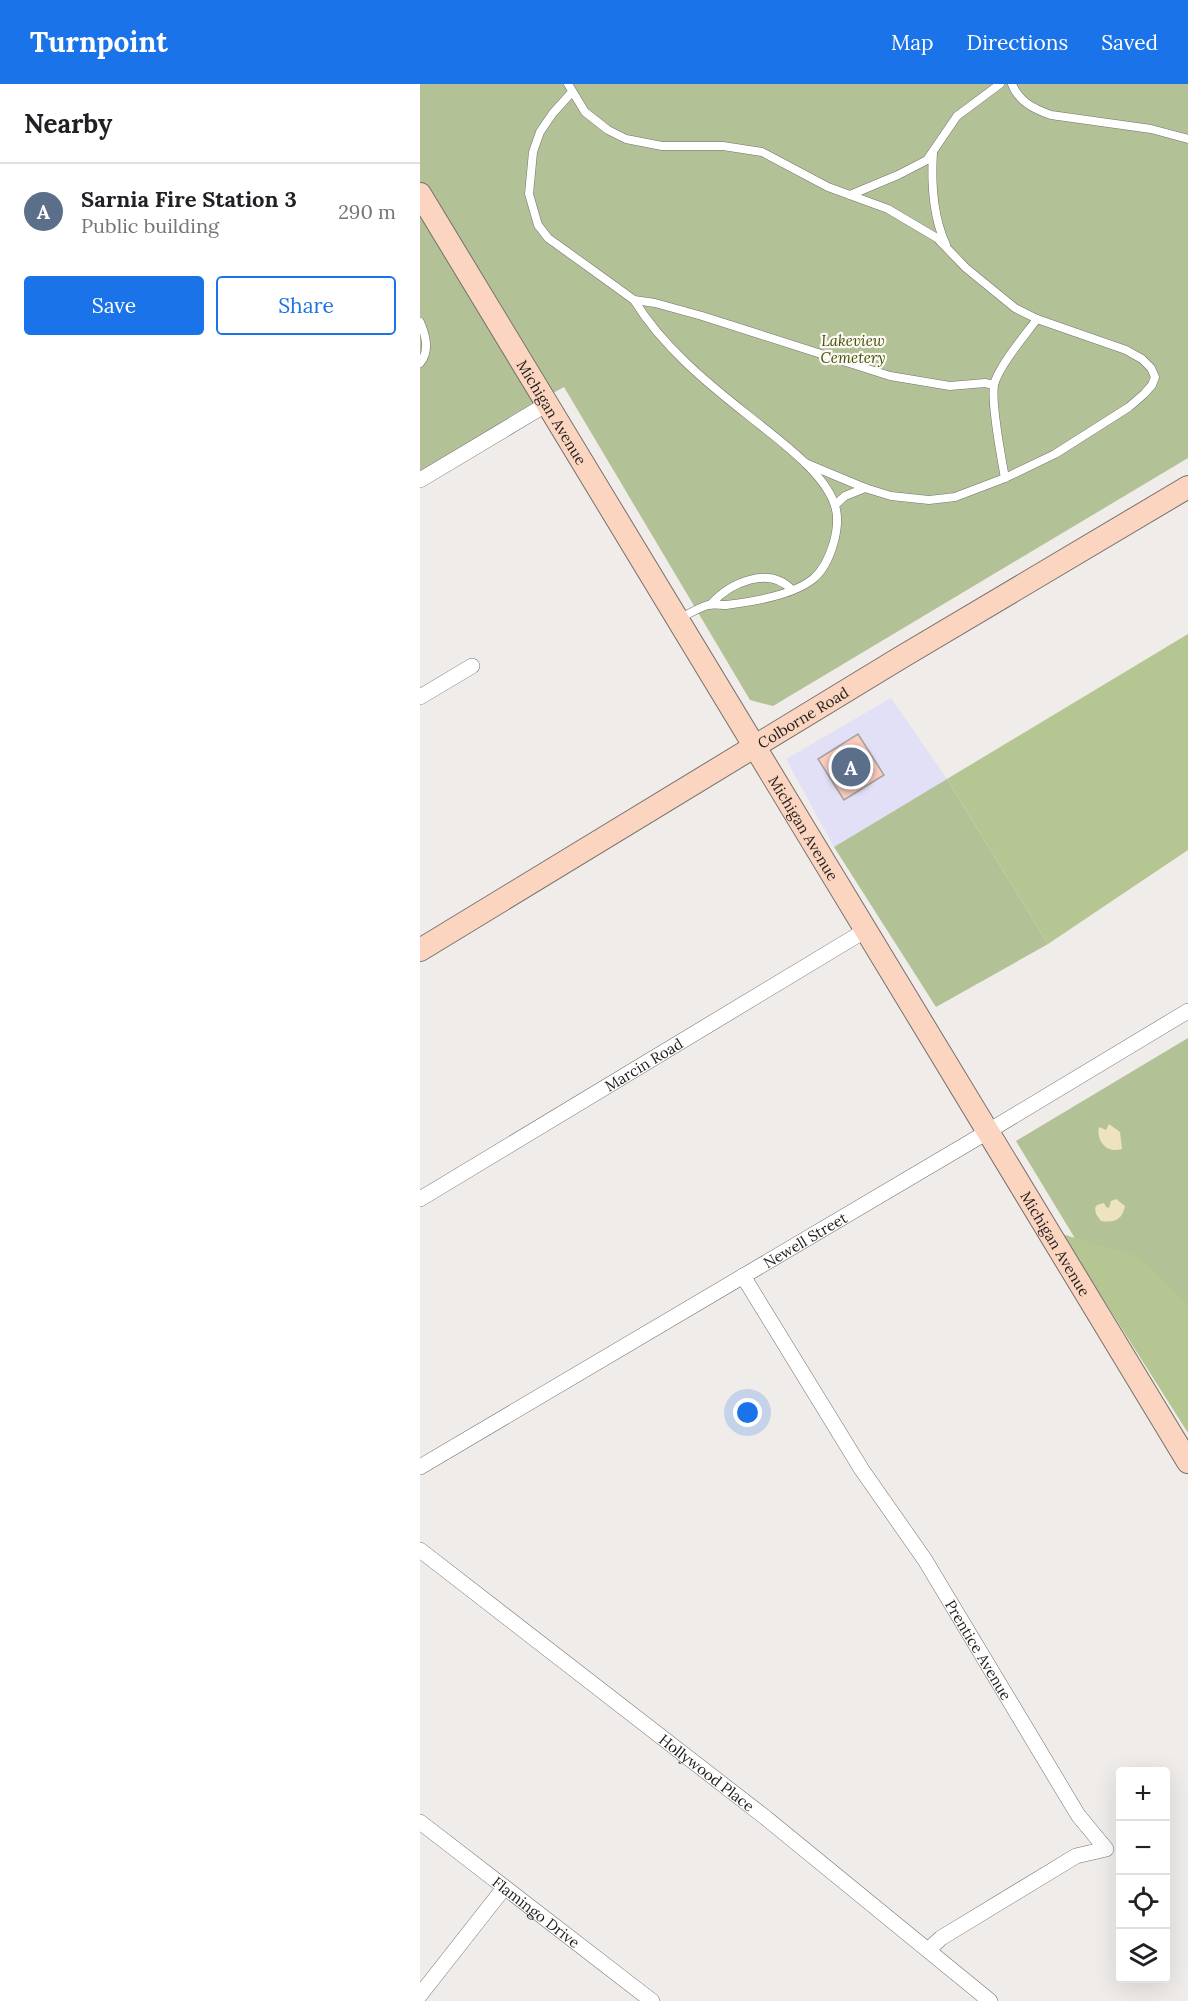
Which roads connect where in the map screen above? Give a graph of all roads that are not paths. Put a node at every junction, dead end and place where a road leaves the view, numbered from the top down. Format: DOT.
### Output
graph roads {
  1 [pos="568,84"];
  2 [pos="1000,84"];
  3 [pos="1012,84"];
  4 [pos="572,92"];
  5 [pos="1188,139"];
  6 [pos="933,152"];
  7 [pos="420,194"];
  8 [pos="850,195"];
  9 [pos="949,251"];
  10 [pos="634,300"];
  11 [pos="1037,319"];
  12 [pos="420,322"];
  13 [pos="420,363"];
  14 [pos="994,386"];
  15 [pos="547,404"];
  16 [pos="805,463"];
  17 [pos="1005,478"];
  18 [pos="420,480"];
  19 [pos="1188,487"];
  20 [pos="865,488"];
  21 [pos="836,506"];
  22 [pos="792,590"];
  23 [pos="711,604"];
  24 [pos="678,620"];
  25 [pos="472,666"];
  26 [pos="420,697"];
  27 [pos="729,703"];
  28 [pos="798,721"];
  29 [pos="755,747"];
  30 [pos="866,930"];
  31 [pos="420,950"];
  32 [pos="1188,1011"];
  33 [pos="988,1131"];
  34 [pos="420,1199"];
  35 [pos="743,1276"];
  36 [pos="1188,1462"];
  37 [pos="420,1467"];
  38 [pos="420,1550"];
  39 [pos="420,1822"];
  40 [pos="504,1888"];
  41 [pos="928,1950"];
  42 [pos="420,1995"];
  43 [pos="652,2001"];
  44 [pos="990,2001"];
  1 -- 4 [label="lane"];
  2 -- 6 [label="lane"];
  3 -- 5 [label="lane"];
  4 -- 8 [label="lane"];
  4 -- 10 [label="lane"];
  6 -- 8 [label="lane"];
  6 -- 9 [label="lane"];
  7 -- 15 [label="main road, Michigan Avenue"];
  8 -- 9 [label="lane"];
  9 -- 11 [label="lane"];
  10 -- 14 [label="lane"];
  10 -- 16 [label="lane"];
  11 -- 14 [label="lane"];
  11 -- 17 [label="lane"];
  12 -- 13 [label="lane"];
  14 -- 17 [label="lane"];
  15 -- 18 [label="street"];
  15 -- 24 [label="main road, Michigan Avenue"];
  16 -- 20 [label="lane"];
  16 -- 21 [label="lane"];
  17 -- 20 [label="lane"];
  19 -- 28 [label="main road, Colborne Road"];
  20 -- 21 [label="lane"];
  21 -- 22 [label="lane"];
  22 -- 23 [label="lane"];
  22 -- 23 [label="lane"];
  23 -- 24 [label="lane"];
  24 -- 27 [label="main road, Michigan Avenue"];
  25 -- 26 [label="street"];
  27 -- 28 [label="main road"];
  27 -- 29 [label="main road, Michigan Avenue"];
  28 -- 29 [label="main road, Colborne Road"];
  29 -- 30 [label="main road, Michigan Avenue"];
  29 -- 31 [label="main road, Colborne Road"];
  30 -- 33 [label="main road, Michigan Avenue"];
  30 -- 34 [label="street, Marcin Road"];
  32 -- 33 [label="street, Newell Street"];
  33 -- 35 [label="street, Newell Street"];
  33 -- 36 [label="main road, Michigan Avenue"];
  35 -- 37 [label="street, Newell Street"];
  35 -- 41 [label="street, Prentice Avenue"];
  38 -- 41 [label="street, Hollywood Place"];
  39 -- 40 [label="street, Flamingo Drive"];
  40 -- 42 [label="street"];
  40 -- 43 [label="street, Flamingo Drive"];
  41 -- 44 [label="street, Hollywood Place"];
}
